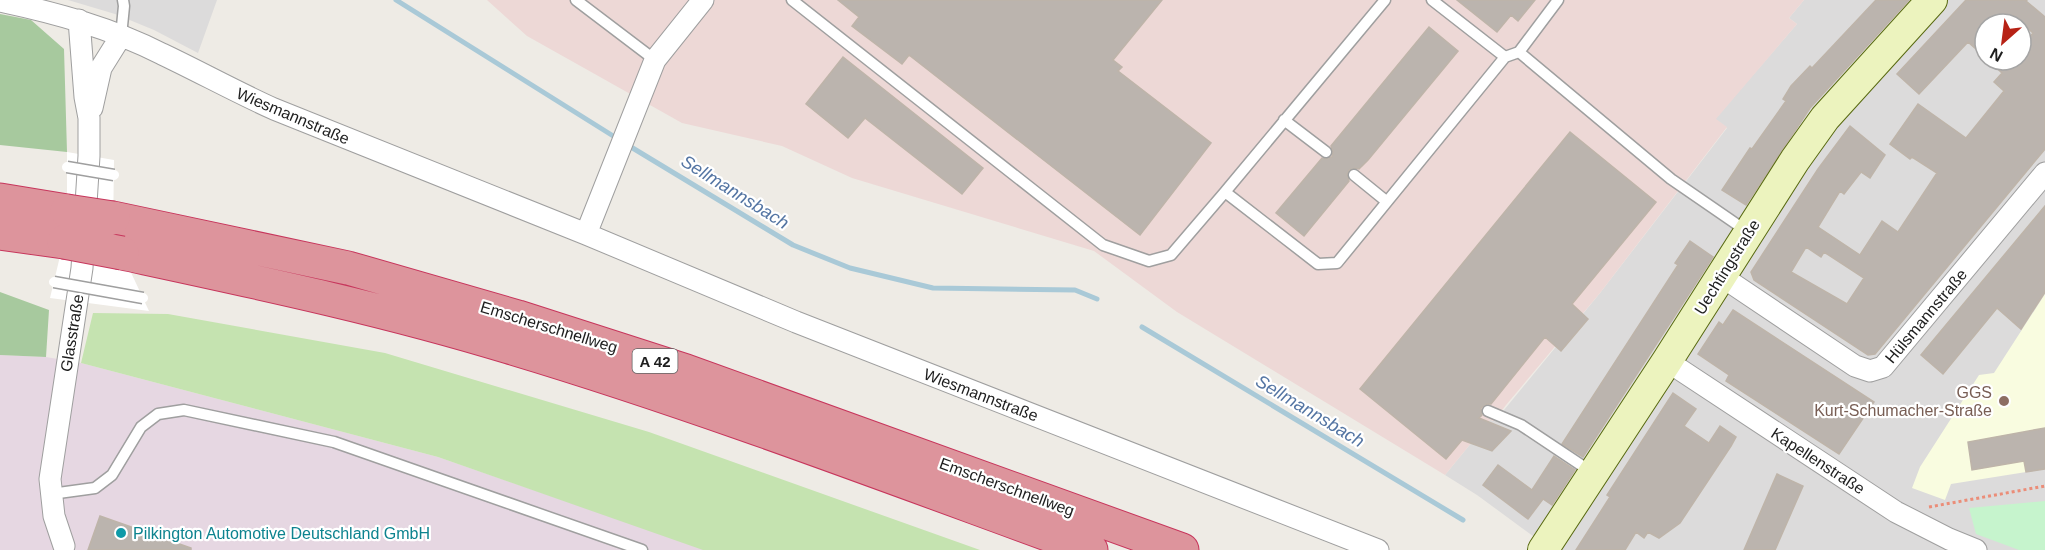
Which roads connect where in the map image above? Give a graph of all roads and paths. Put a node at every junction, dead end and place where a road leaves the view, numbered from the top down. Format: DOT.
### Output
graph roads {
  1 [pos="123,0"];
  2 [pos="576,0"];
  3 [pos="703,0"];
  4 [pos="792,0"];
  5 [pos="1385,0"];
  6 [pos="1432,0"];
  7 [pos="1558,0"];
  8 [pos="1932,0"];
  9 [pos="0,1"];
  10 [pos="79,20"];
  11 [pos="121,36"];
  12 [pos="1519,52"];
  13 [pos="1505,57"];
  14 [pos="655,60"];
  15 [pos="89,118"];
  16 [pos="1284,120"];
  17 [pos="1326,152"];
  18 [pos="67,167"];
  19 [pos="2045,173"];
  20 [pos="114,175"];
  21 [pos="1354,175"];
  22 [pos="1225,192"];
  23 [pos="0,200"];
  24 [pos="1386,201"];
  25 [pos="66,227"];
  26 [pos="1749,232"];
  27 [pos="0,233"];
  28 [pos="586,234"];
  29 [pos="1721,276"];
  30 [pos="54,282"];
  31 [pos="143,298"];
  32 [pos="1667,361"];
  33 [pos="1488,411"];
  34 [pos="1593,473"];
  35 [pos="2045,486"];
  36 [pos="51,494"];
  37 [pos="1914,521"];
  38 [pos="64,546"];
  39 [pos="642,550"];
  40 [pos="1092,550"];
  41 [pos="1182,550"];
  42 [pos="1378,550"];
  43 [pos="1543,550"];
  44 [pos="1976,550"];
  1 -- 11 [label="lane"];
  2 -- 14 [label="lane"];
  3 -- 14 [label="street"];
  4 -- 22 [label="lane"];
  5 -- 16 [label="lane"];
  6 -- 13 [label="lane"];
  7 -- 12 [label="lane"];
  8 -- 26 [label="street, Uechtingstraße"];
  9 -- 10 [label="street, Wiesmannstraße"];
  10 -- 11 [label="street, Wiesmannstraße"];
  10 -- 15 [label="street, Glasstraße"];
  11 -- 15 [label="street, Glasstraße"];
  11 -- 28 [label="street, Wiesmannstraße"];
  12 -- 13 [label="lane"];
  12 -- 26 [label="lane"];
  13 -- 24 [label="lane"];
  14 -- 28 [label="street"];
  15 -- 36 [label="street, Glasstraße"];
  16 -- 17 [label="lane"];
  16 -- 22 [label="lane"];
  18 -- 20 [label="lane, bridge"];
  19 -- 29 [label="street, Hülsmannstraße"];
  21 -- 24 [label="lane"];
  22 -- 24 [label="lane"];
  23 -- 25 [label="highway, Emscherschnellweg / A 42"];
  25 -- 27 [label="highway, Emscherschnellweg / A 42"];
  25 -- 40 [label="highway, Emscherschnellweg / A 42, bridge"];
  25 -- 41 [label="highway, Emscherschnellweg / A 42, bridge"];
  26 -- 29 [label="street, Uechtingstraße"];
  28 -- 42 [label="street, Wiesmannstraße"];
  29 -- 32 [label="street, Uechtingstraße"];
  30 -- 31 [label="lane, bridge"];
  32 -- 34 [label="street, Uechtingstraße"];
  32 -- 37 [label="street, Kapellenstraße"];
  33 -- 34 [label="lane"];
  34 -- 43 [label="street, Uechtingstraße"];
  35 -- 37 [label="path"];
  36 -- 38 [label="street, Glasstraße"];
  36 -- 39 [label="lane"];
  37 -- 44 [label="street, Kapellenstraße"];
}
